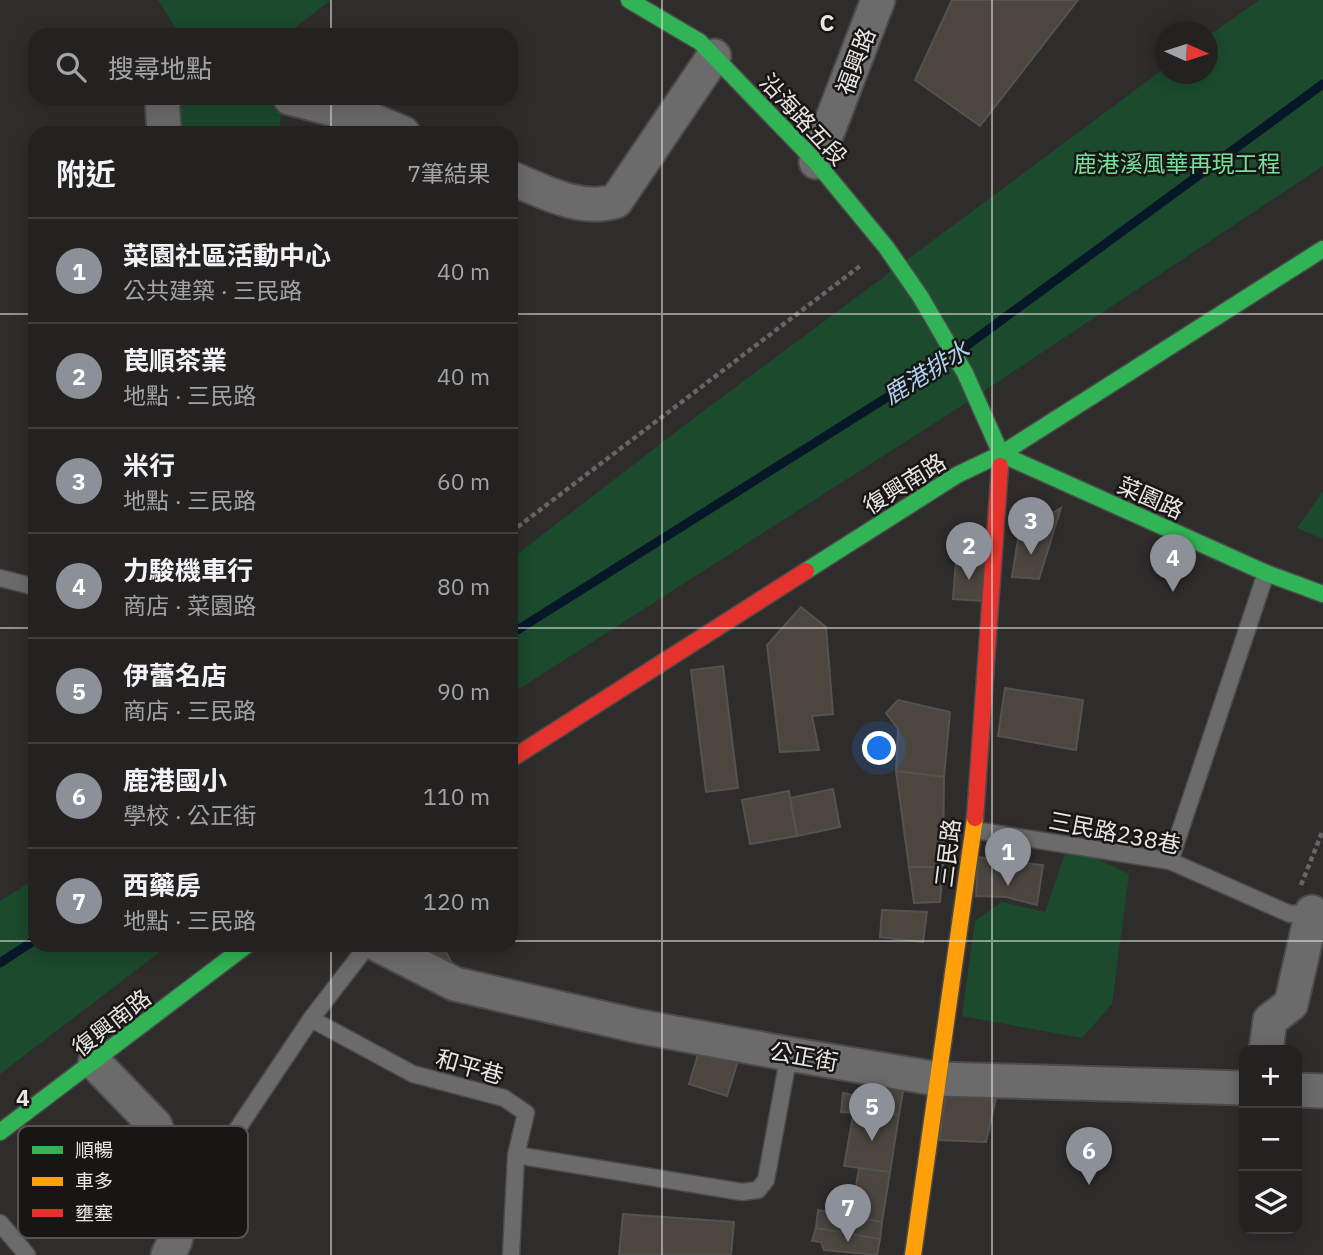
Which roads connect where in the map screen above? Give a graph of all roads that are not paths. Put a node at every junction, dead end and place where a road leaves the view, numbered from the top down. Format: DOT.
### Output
graph roads {
  1 [pos="629,0"];
  2 [pos="878,0"];
  3 [pos="714,56"];
  4 [pos="317,105"];
  5 [pos="386,126"];
  6 [pos="816,162"];
  7 [pos="518,181"];
  8 [pos="1323,249"];
  9 [pos="1001,454"];
  10 [pos="1266,573"];
  11 [pos="0,578"];
  12 [pos="28,585"];
  13 [pos="1323,594"];
  14 [pos="518,755"];
  15 [pos="974,830"];
  16 [pos="1170,861"];
  17 [pos="1308,913"];
  18 [pos="238,952"];
  19 [pos="363,952"];
  20 [pos="392,952"];
  21 [pos="311,1019"];
  22 [pos="1267,1045"];
  23 [pos="789,1054"];
  24 [pos="95,1063"];
  25 [pos="938,1079"];
  26 [pos="1239,1087"];
  27 [pos="1302,1090"];
  28 [pos="1323,1091"];
  29 [pos="155,1126"];
  30 [pos="239,1126"];
  31 [pos="0,1132"];
  32 [pos="516,1155"];
  33 [pos="0,1223"];
  34 [pos="176,1238"];
  35 [pos="27,1255"];
  36 [pos="168,1255"];
  37 [pos="511,1255"];
  38 [pos="913,1255"];
  1 -- 3 [label="street, 沿海路五段"];
  2 -- 6 [label="street, 福興路"];
  3 -- 6 [label="street, 沿海路五段"];
  3 -- 7 [label="street"];
  4 -- 5 [label="street"];
  6 -- 9 [label="street, 沿海路五段"];
  8 -- 9 [label="street, 復興南路"];
  9 -- 10 [label="street, 菜園路"];
  9 -- 14 [label="street, 復興南路"];
  9 -- 15 [label="street, 三民路"];
  10 -- 13 [label="street, 菜園路"];
  10 -- 16 [label="lane"];
  11 -- 12 [label="lane"];
  15 -- 16 [label="lane, 三民路238巷"];
  15 -- 25 [label="street, 三民路"];
  16 -- 17 [label="lane, 三民路238巷"];
  17 -- 22 [label="street"];
  18 -- 24 [label="street, 復興南路"];
  19 -- 21 [label="lane"];
  20 -- 23 [label="street, 公正街"];
  21 -- 30 [label="lane"];
  21 -- 32 [label="lane, 和平巷"];
  23 -- 25 [label="street, 公正街"];
  23 -- 32 [label="lane"];
  24 -- 29 [label="street"];
  24 -- 31 [label="street, 復興南路"];
  25 -- 26 [label="street, 公正街"];
  25 -- 38 [label="street, 三民路"];
  27 -- 28 [label="street"];
  32 -- 37 [label="lane, 和平巷"];
  33 -- 35 [label="lane"];
  34 -- 36 [label="street"];
}
